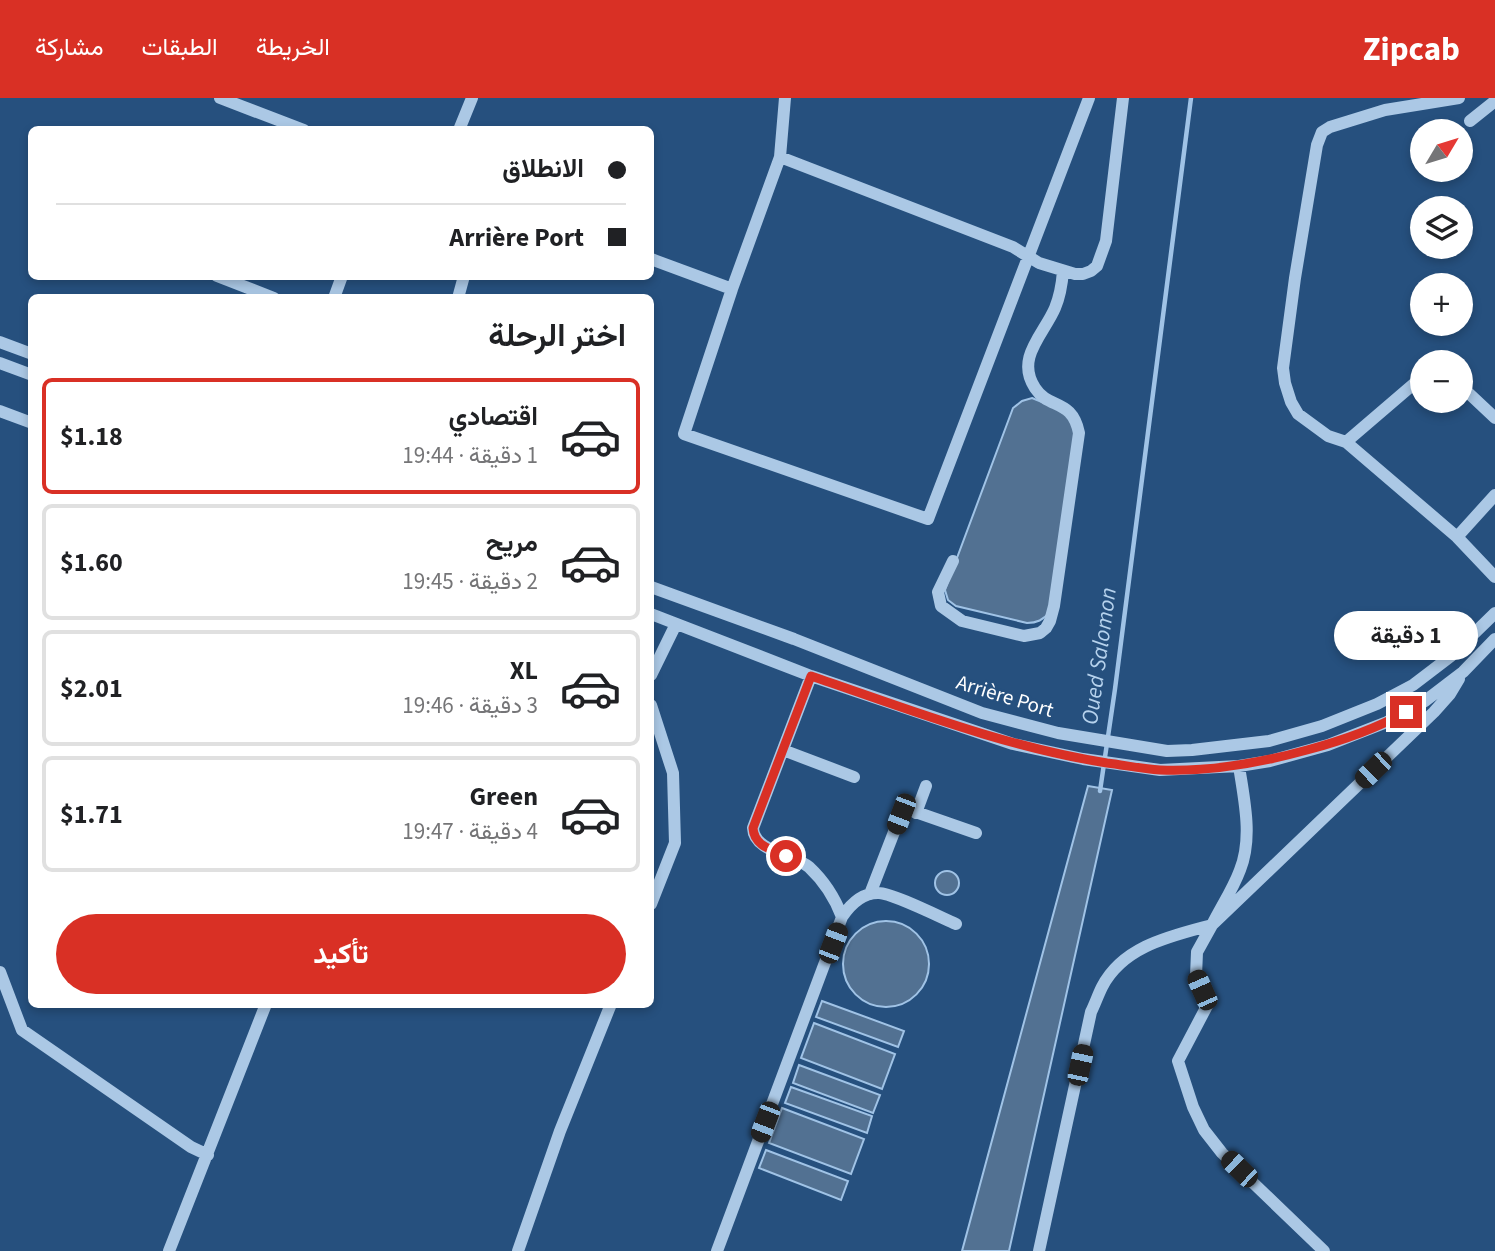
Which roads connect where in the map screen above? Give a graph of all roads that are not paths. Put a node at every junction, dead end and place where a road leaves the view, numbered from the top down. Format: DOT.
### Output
graph roads {
  1 [pos="220,98"];
  2 [pos="472,98"];
  3 [pos="785,98"];
  4 [pos="1089,98"];
  5 [pos="1123,98"];
  6 [pos="1459,98"];
  7 [pos="1495,100"];
  8 [pos="1472,119"];
  9 [pos="294,126"];
  10 [pos="461,126"];
  11 [pos="780,158"];
  12 [pos="1029,257"];
  13 [pos="654,260"];
  14 [pos="1063,271"];
  15 [pos="227,280"];
  16 [pos="732,289"];
  17 [pos="264,294"];
  18 [pos="0,342"];
  19 [pos="28,352"];
  20 [pos="0,363"];
  21 [pos="28,374"];
  22 [pos="1410,387"];
  23 [pos="1473,397"];
  24 [pos="0,413"];
  25 [pos="1495,418"];
  26 [pos="28,422"];
  27 [pos="1346,442"];
  28 [pos="1495,495"];
  29 [pos="1457,537"];
  30 [pos="953,561"];
  31 [pos="1495,577"];
  32 [pos="654,588"];
  33 [pos="1495,613"];
  34 [pos="654,615"];
  35 [pos="676,624"];
  36 [pos="1495,639"];
  37 [pos="654,669"];
  38 [pos="1463,672"];
  39 [pos="811,676"];
  40 [pos="654,714"];
  41 [pos="783,750"];
  42 [pos="1239,766"];
  43 [pos="854,777"];
  44 [pos="926,786"];
  45 [pos="916,813"];
  46 [pos="976,833"];
  47 [pos="875,890"];
  48 [pos="654,896"];
  49 [pos="842,917"];
  50 [pos="956,924"];
  51 [pos="1212,925"];
  52 [pos="0,972"];
  53 [pos="264,1008"];
  54 [pos="609,1008"];
  55 [pos="208,1155"];
  56 [pos="169,1251"];
  57 [pos="518,1251"];
  58 [pos="717,1251"];
  59 [pos="1039,1251"];
  60 [pos="1324,1251"];
  1 -- 9 [label="street"];
  2 -- 10 [label="street"];
  3 -- 11 [label="street"];
  4 -- 12 [label="street"];
  5 -- 14 [label="street"];
  6 -- 27 [label="street"];
  7 -- 8 [label="street"];
  11 -- 12 [label="street"];
  11 -- 16 [label="street"];
  12 -- 14 [label="street"];
  12 -- 16 [label="street"];
  13 -- 16 [label="street"];
  14 -- 30 [label="street"];
  15 -- 17 [label="street"];
  18 -- 19 [label="street"];
  20 -- 21 [label="street"];
  22 -- 27 [label="street"];
  23 -- 25 [label="street"];
  24 -- 26 [label="street"];
  27 -- 29 [label="street"];
  28 -- 29 [label="street"];
  29 -- 31 [label="street"];
  32 -- 33 [label="street, Arrière Port"];
  34 -- 35 [label="street, Arrière Port"];
  35 -- 37 [label="street"];
  35 -- 39 [label="street, Arrière Port"];
  36 -- 38 [label="street, Arrière Port"];
  38 -- 42 [label="street, Arrière Port"];
  38 -- 51 [label="street"];
  39 -- 41 [label="street"];
  39 -- 42 [label="street, Arrière Port"];
  40 -- 48 [label="street"];
  41 -- 43 [label="street"];
  41 -- 49 [label="street"];
  42 -- 51 [label="street"];
  44 -- 45 [label="street"];
  45 -- 46 [label="street"];
  45 -- 47 [label="street"];
  47 -- 49 [label="street"];
  47 -- 50 [label="street"];
  49 -- 58 [label="street"];
  51 -- 59 [label="street"];
  51 -- 60 [label="street"];
  52 -- 55 [label="street"];
  53 -- 55 [label="street"];
  54 -- 57 [label="street"];
  55 -- 56 [label="street"];
}
